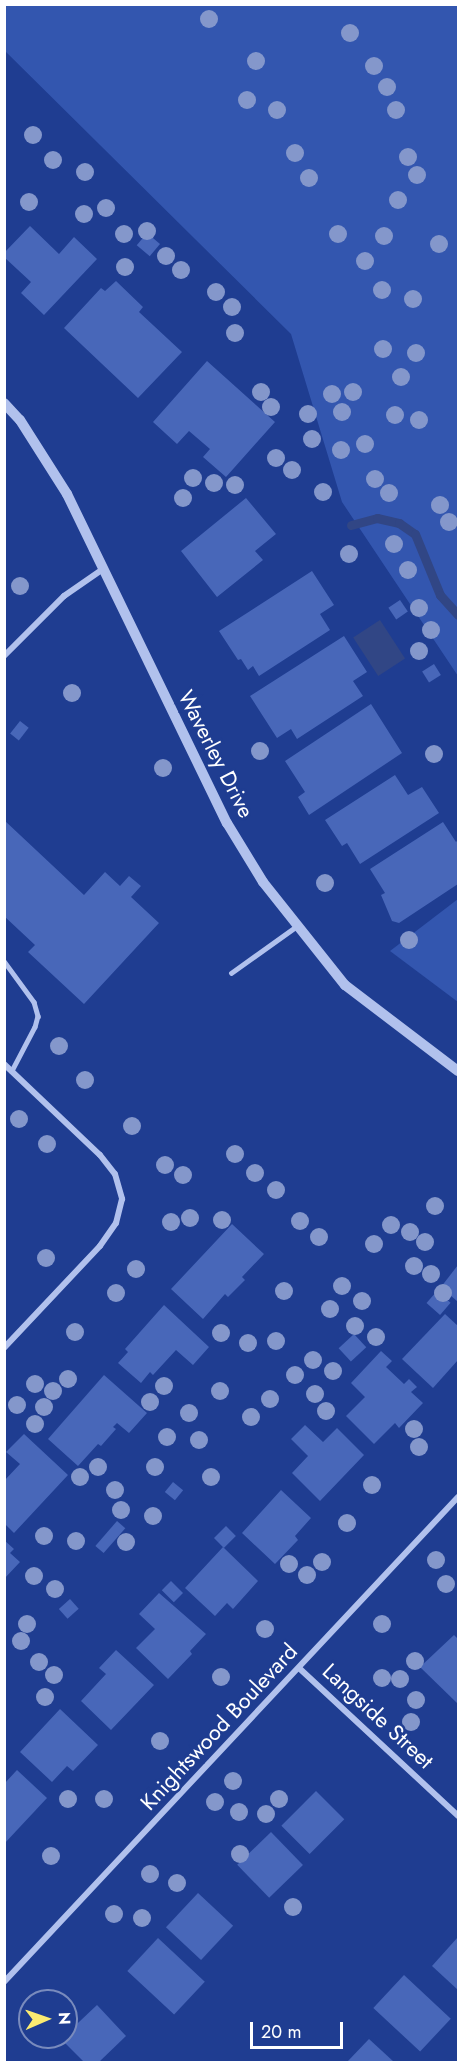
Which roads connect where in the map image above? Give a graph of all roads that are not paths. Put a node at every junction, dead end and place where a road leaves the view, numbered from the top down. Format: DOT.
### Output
graph roads {
  1 [pos="4,403"];
  2 [pos="103,569"];
  3 [pos="4,656"];
  4 [pos="297,926"];
  5 [pos="4,961"];
  6 [pos="231,973"];
  7 [pos="4,1064"];
  8 [pos="12,1071"];
  9 [pos="459,1071"];
  10 [pos="4,1348"];
  11 [pos="459,1497"];
  12 [pos="299,1668"];
  13 [pos="459,1815"];
  14 [pos="4,1982"];
  1 -- 2 [label="street, Waverley Drive"];
  2 -- 3 [label="street"];
  2 -- 4 [label="street, Waverley Drive"];
  4 -- 6 [label="lane"];
  4 -- 9 [label="street, Waverley Drive"];
  5 -- 8 [label="lane"];
  7 -- 8 [label="street"];
  8 -- 10 [label="street"];
  11 -- 12 [label="street, Knightswood Boulevard"];
  12 -- 13 [label="street, Langside Street"];
  12 -- 14 [label="street, Knightswood Boulevard"];
}
